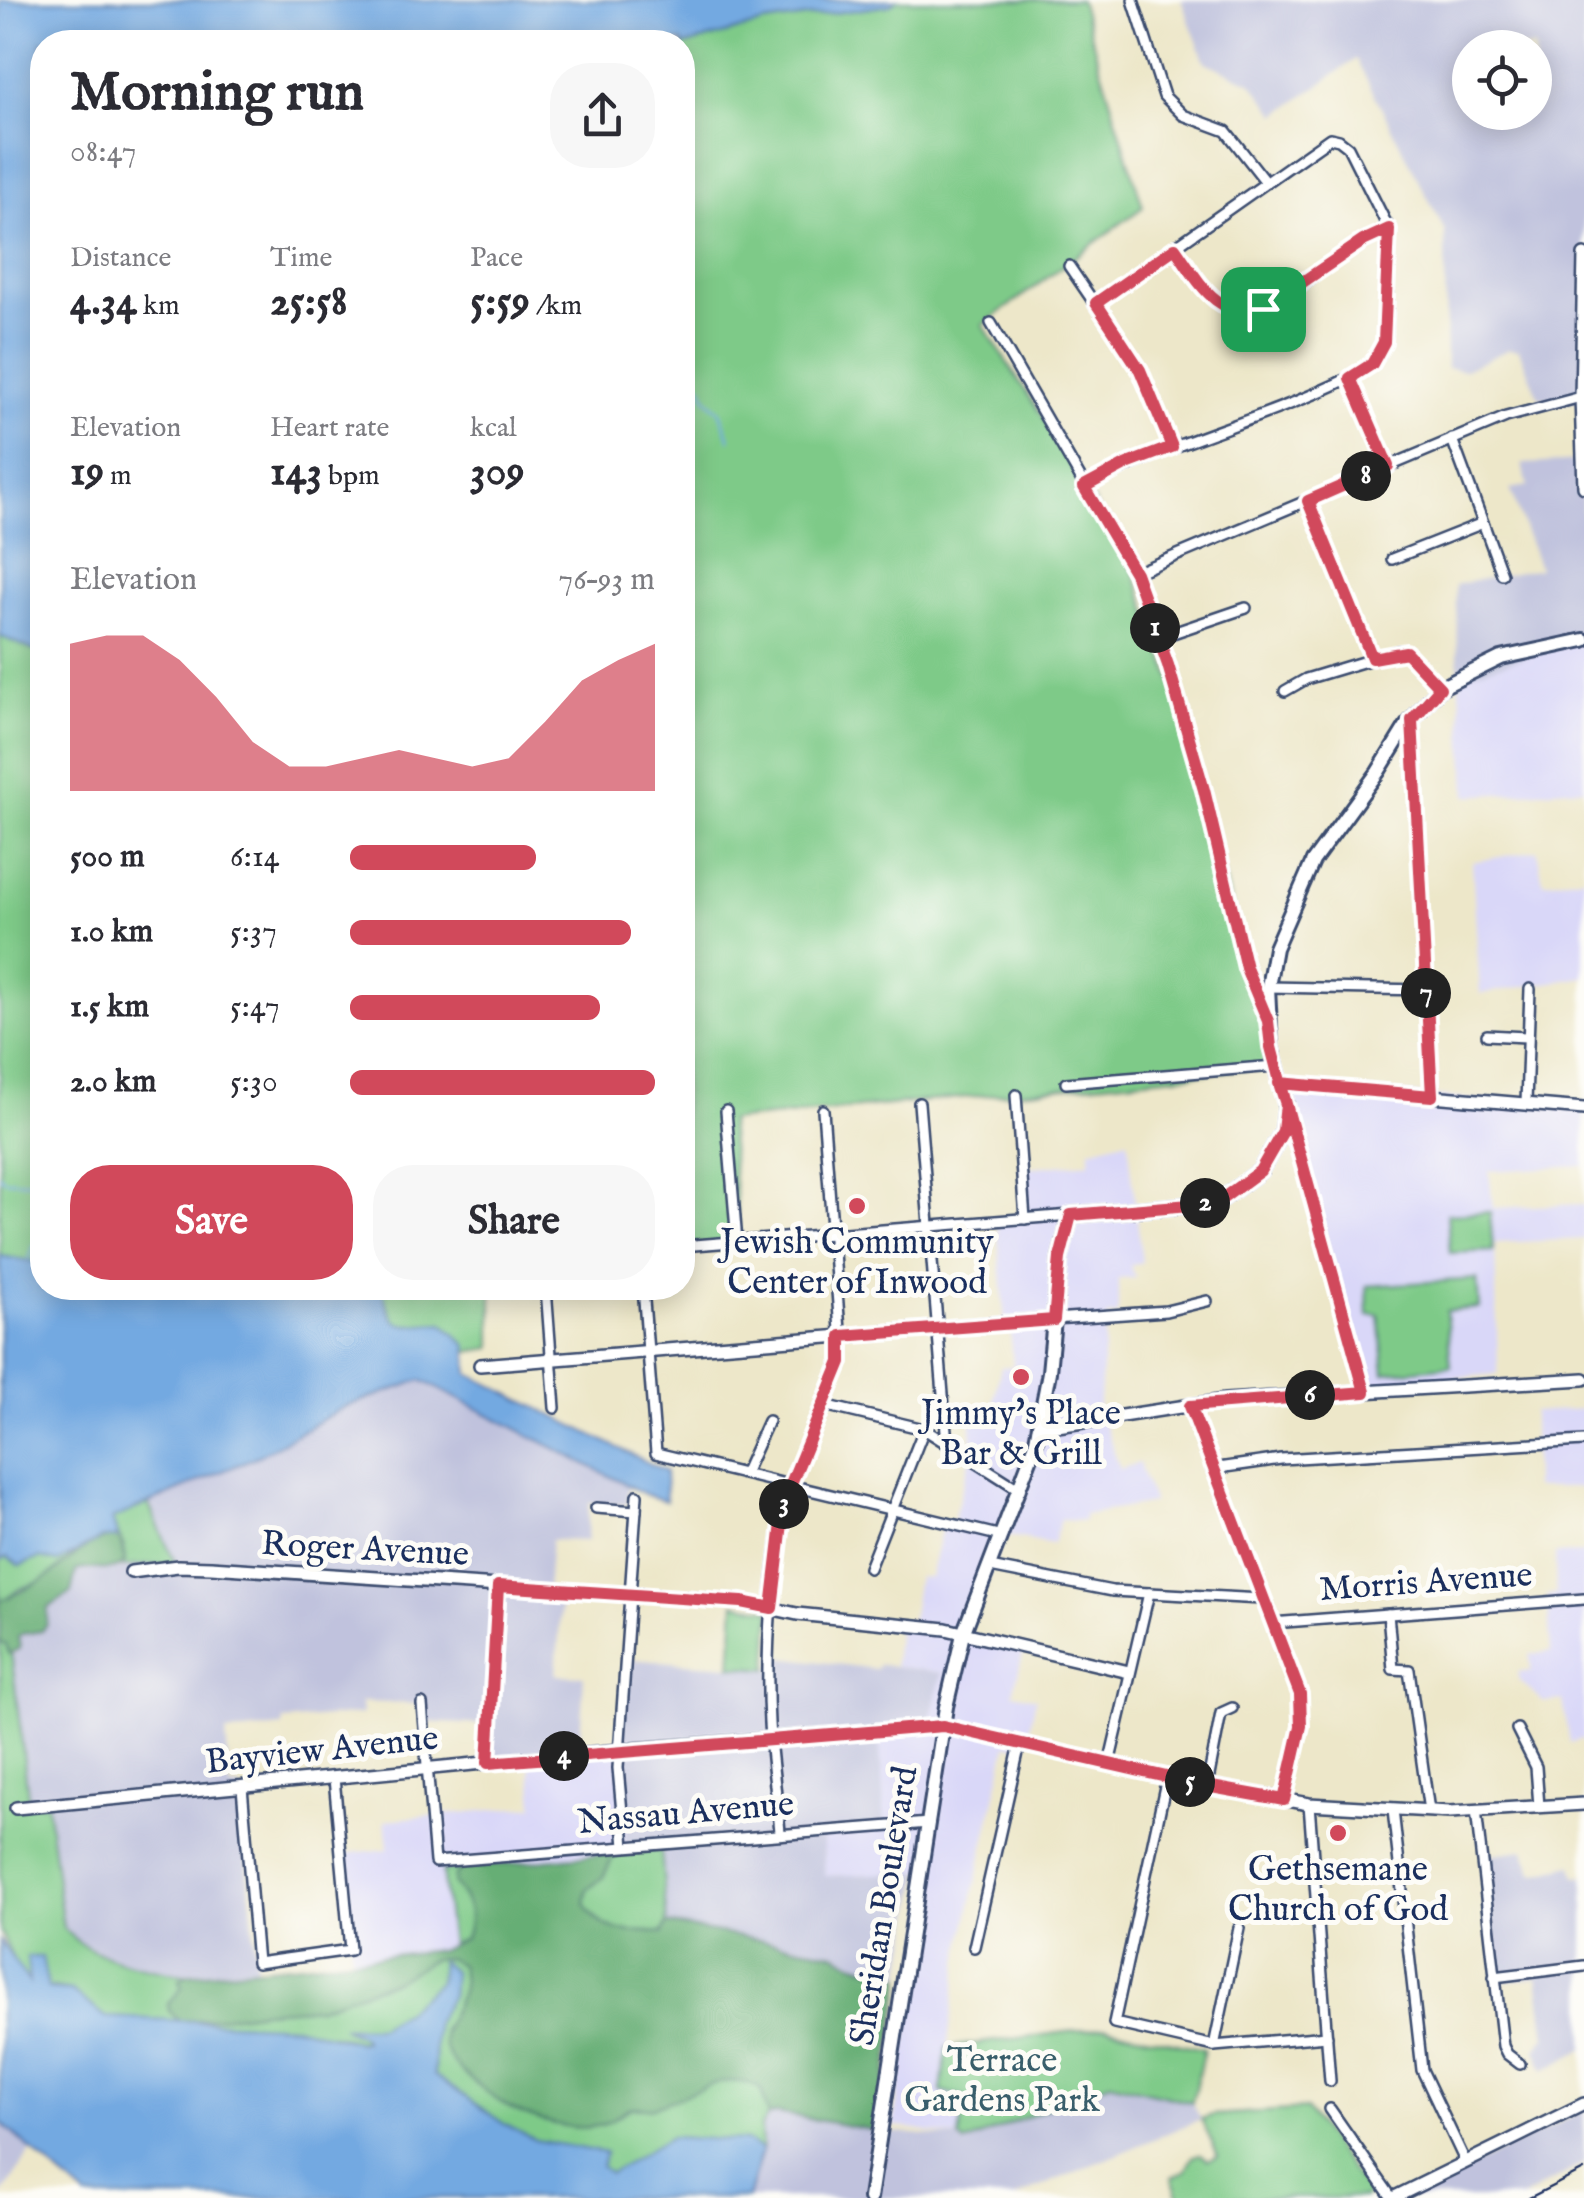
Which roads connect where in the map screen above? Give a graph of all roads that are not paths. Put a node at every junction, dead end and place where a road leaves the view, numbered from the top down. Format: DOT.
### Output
graph roads {
  1 [pos="1133,0"];
  2 [pos="1266,182"];
  3 [pos="1389,229"];
  4 [pos="1175,248"];
  5 [pos="1584,256"];
  6 [pos="1070,266"];
  7 [pos="1096,303"];
  8 [pos="990,323"];
  9 [pos="1350,378"];
  10 [pos="1580,397"];
  11 [pos="1452,439"];
  12 [pos="1172,447"];
  13 [pos="1388,466"];
  14 [pos="1584,473"];
  15 [pos="1084,487"];
  16 [pos="1584,487"];
  17 [pos="1308,501"];
  18 [pos="1483,523"];
  19 [pos="1392,559"];
  20 [pos="1135,573"];
  21 [pos="1502,574"];
  22 [pos="1246,608"];
  23 [pos="1158,638"];
  24 [pos="1584,640"];
  25 [pos="1372,658"];
  26 [pos="1440,688"];
  27 [pos="1285,691"];
  28 [pos="1412,720"];
  29 [pos="1268,987"];
  30 [pos="1530,989"];
  31 [pos="1426,990"];
  32 [pos="1268,1021"];
  33 [pos="1487,1035"];
  34 [pos="1526,1037"];
  35 [pos="1275,1066"];
  36 [pos="1066,1083"];
  37 [pos="1279,1083"];
  38 [pos="1016,1095"];
  39 [pos="1432,1096"];
  40 [pos="919,1103"];
  41 [pos="1526,1103"];
  42 [pos="1286,1104"];
  43 [pos="1584,1109"];
  44 [pos="823,1110"];
  45 [pos="726,1111"];
  46 [pos="1071,1215"];
  47 [pos="1025,1219"];
  48 [pos="929,1227"];
  49 [pos="833,1234"];
  50 [pos="737,1242"];
  51 [pos="695,1245"];
  52 [pos="547,1300"];
  53 [pos="645,1300"];
  54 [pos="1207,1301"];
  55 [pos="1054,1320"];
  56 [pos="938,1329"];
  57 [pos="841,1336"];
  58 [pos="648,1351"];
  59 [pos="552,1359"];
  60 [pos="480,1364"];
  61 [pos="1584,1379"];
  62 [pos="1365,1392"];
  63 [pos="824,1405"];
  64 [pos="1190,1406"];
  65 [pos="556,1408"];
  66 [pos="768,1421"];
  67 [pos="924,1429"];
  68 [pos="1038,1430"];
  69 [pos="1584,1441"];
  70 [pos="947,1443"];
  71 [pos="1212,1468"];
  72 [pos="744,1474"];
  73 [pos="791,1486"];
  74 [pos="1020,1490"];
  75 [pos="638,1495"];
  76 [pos="596,1508"];
  77 [pos="892,1510"];
  78 [pos="636,1511"];
  79 [pos="1002,1536"];
  80 [pos="869,1568"];
  81 [pos="990,1568"];
  82 [pos="130,1572"];
  83 [pos="498,1586"];
  84 [pos="1148,1593"];
  85 [pos="631,1594"];
  86 [pos="1262,1599"];
  87 [pos="1584,1599"];
  88 [pos="772,1608"];
  89 [pos="1388,1614"];
  90 [pos="1272,1623"];
  91 [pos="963,1634"];
  92 [pos="1129,1672"];
  93 [pos="422,1704"];
  94 [pos="1232,1708"];
  95 [pos="943,1726"];
  96 [pos="1517,1729"];
  97 [pos="772,1738"];
  98 [pos="1020,1744"];
  99 [pos="621,1750"];
  100 [pos="488,1763"];
  101 [pos="1108,1764"];
  102 [pos="426,1769"];
  103 [pos="1167,1777"];
  104 [pos="334,1778"];
  105 [pos="1206,1786"];
  106 [pos="242,1787"];
  107 [pos="1284,1800"];
  108 [pos="1310,1804"];
  109 [pos="1584,1804"];
  110 [pos="1539,1806"];
  111 [pos="16,1808"];
  112 [pos="1393,1810"];
  113 [pos="1476,1810"];
  114 [pos="1430,1811"];
  115 [pos="929,1822"];
  116 [pos="780,1832"];
  117 [pos="625,1846"];
  118 [pos="1240,1928"];
  119 [pos="974,1947"];
  120 [pos="1584,1966"];
  121 [pos="1494,1977"];
  122 [pos="1326,2036"];
  123 [pos="1214,2046"];
  124 [pos="1520,2064"];
  125 [pos="1330,2081"];
  126 [pos="1584,2104"];
  127 [pos="1330,2108"];
  128 [pos="1465,2162"];
  129 [pos="870,2198"];
  130 [pos="1393,2198"];
  1 -- 2 [label="street"];
  2 -- 3 [label="street"];
  2 -- 4 [label="street"];
  3 -- 4 [label="street"];
  3 -- 9 [label="street"];
  4 -- 7 [label="street"];
  5 -- 10 [label="street"];
  6 -- 7 [label="street"];
  7 -- 12 [label="street"];
  8 -- 15 [label="street"];
  9 -- 12 [label="street"];
  9 -- 13 [label="street"];
  10 -- 11 [label="street"];
  10 -- 14 [label="street"];
  11 -- 13 [label="street"];
  11 -- 18 [label="street"];
  12 -- 15 [label="street"];
  13 -- 17 [label="street"];
  14 -- 16 [label="street"];
  15 -- 20 [label="street"];
  17 -- 20 [label="street"];
  17 -- 25 [label="street"];
  18 -- 19 [label="street"];
  18 -- 21 [label="street"];
  20 -- 23 [label="street"];
  22 -- 23 [label="street"];
  23 -- 32 [label="street"];
  24 -- 26 [label="main road"];
  25 -- 26 [label="street"];
  25 -- 27 [label="street"];
  26 -- 28 [label="main road"];
  28 -- 29 [label="main road"];
  28 -- 31 [label="street"];
  29 -- 31 [label="street"];
  29 -- 32 [label="main road"];
  30 -- 34 [label="street"];
  31 -- 39 [label="street"];
  32 -- 35 [label="main road"];
  33 -- 34 [label="street"];
  34 -- 41 [label="street"];
  35 -- 36 [label="street"];
  35 -- 37 [label="main road"];
  37 -- 39 [label="street"];
  37 -- 42 [label="main road"];
  38 -- 47 [label="street"];
  39 -- 41 [label="street"];
  40 -- 48 [label="street"];
  41 -- 43 [label="street"];
  42 -- 46 [label="main road"];
  42 -- 62 [label="street"];
  44 -- 49 [label="street"];
  45 -- 50 [label="street"];
  46 -- 47 [label="street"];
  46 -- 55 [label="main road, Sheridan Boulevard"];
  47 -- 48 [label="street"];
  48 -- 49 [label="street"];
  48 -- 56 [label="street"];
  49 -- 50 [label="street"];
  49 -- 57 [label="street"];
  50 -- 51 [label="street"];
  52 -- 59 [label="street"];
  53 -- 58 [label="street"];
  54 -- 55 [label="street"];
  55 -- 56 [label="street"];
  55 -- 68 [label="main road, Sheridan Boulevard"];
  56 -- 57 [label="street"];
  56 -- 70 [label="street"];
  57 -- 58 [label="street"];
  57 -- 63 [label="street"];
  58 -- 59 [label="street"];
  58 -- 72 [label="street"];
  59 -- 60 [label="street"];
  59 -- 65 [label="street"];
  61 -- 62 [label="street"];
  62 -- 64 [label="street"];
  63 -- 67 [label="street"];
  63 -- 73 [label="street"];
  64 -- 68 [label="street"];
  64 -- 71 [label="street"];
  66 -- 72 [label="street"];
  67 -- 70 [label="street"];
  67 -- 77 [label="street"];
  68 -- 74 [label="main road, Sheridan Boulevard"];
  69 -- 71 [label="street"];
  70 -- 74 [label="street"];
  71 -- 86 [label="street"];
  72 -- 73 [label="street"];
  73 -- 77 [label="street"];
  73 -- 88 [label="street"];
  74 -- 79 [label="main road, Sheridan Boulevard"];
  75 -- 78 [label="street"];
  76 -- 78 [label="street"];
  77 -- 79 [label="street"];
  77 -- 80 [label="street"];
  78 -- 85 [label="street"];
  79 -- 81 [label="main road, Sheridan Boulevard"];
  81 -- 84 [label="street"];
  81 -- 91 [label="main road, Sheridan Boulevard"];
  82 -- 83 [label="street, Roger Avenue"];
  83 -- 85 [label="street, Roger Avenue"];
  83 -- 100 [label="street"];
  84 -- 86 [label="street"];
  84 -- 92 [label="street"];
  85 -- 88 [label="street, Roger Avenue"];
  85 -- 99 [label="street"];
  86 -- 90 [label="street"];
  87 -- 89 [label="street, Morris Avenue"];
  88 -- 91 [label="street, Roger Avenue"];
  88 -- 97 [label="street"];
  89 -- 90 [label="street, Morris Avenue"];
  89 -- 114 [label="street"];
  90 -- 107 [label="street"];
  91 -- 92 [label="street, Roger Avenue"];
  91 -- 95 [label="main road, Sheridan Boulevard"];
  92 -- 101 [label="street"];
  93 -- 102 [label="street"];
  94 -- 105 [label="street"];
  95 -- 97 [label="street, Bayview Avenue"];
  95 -- 98 [label="street, Bayview Avenue"];
  95 -- 115 [label="main road, Sheridan Boulevard"];
  96 -- 110 [label="street"];
  97 -- 99 [label="street, Bayview Avenue"];
  97 -- 116 [label="street"];
  98 -- 101 [label="street, Bayview Avenue"];
  98 -- 119 [label="street"];
  99 -- 100 [label="street, Bayview Avenue"];
  99 -- 117 [label="street"];
  100 -- 102 [label="street, Bayview Avenue"];
  101 -- 103 [label="street, Bayview Avenue"];
  102 -- 104 [label="street, Bayview Avenue"];
  102 -- 117 [label="street, Nassau Avenue"];
  103 -- 105 [label="street, Bayview Avenue"];
  103 -- 123 [label="street"];
  104 -- 106 [label="street, Bayview Avenue"];
  104 -- 106 [label="street"];
  105 -- 107 [label="street, Bayview Avenue"];
  106 -- 111 [label="street, Bayview Avenue"];
  107 -- 108 [label="street, Bayview Avenue"];
  108 -- 112 [label="street, Bayview Avenue"];
  108 -- 122 [label="street"];
  109 -- 110 [label="street, Bayview Avenue"];
  110 -- 113 [label="street, Bayview Avenue"];
  112 -- 114 [label="street, Bayview Avenue"];
  112 -- 128 [label="street"];
  113 -- 114 [label="street, Bayview Avenue"];
  113 -- 121 [label="street"];
  115 -- 116 [label="street, Nassau Avenue"];
  115 -- 129 [label="main road, Sheridan Boulevard"];
  116 -- 117 [label="street, Nassau Avenue"];
  118 -- 123 [label="street"];
  120 -- 121 [label="street"];
  121 -- 124 [label="street"];
  122 -- 123 [label="street"];
  122 -- 125 [label="street"];
  126 -- 128 [label="street"];
  127 -- 130 [label="street"];
  128 -- 130 [label="street"];
}
